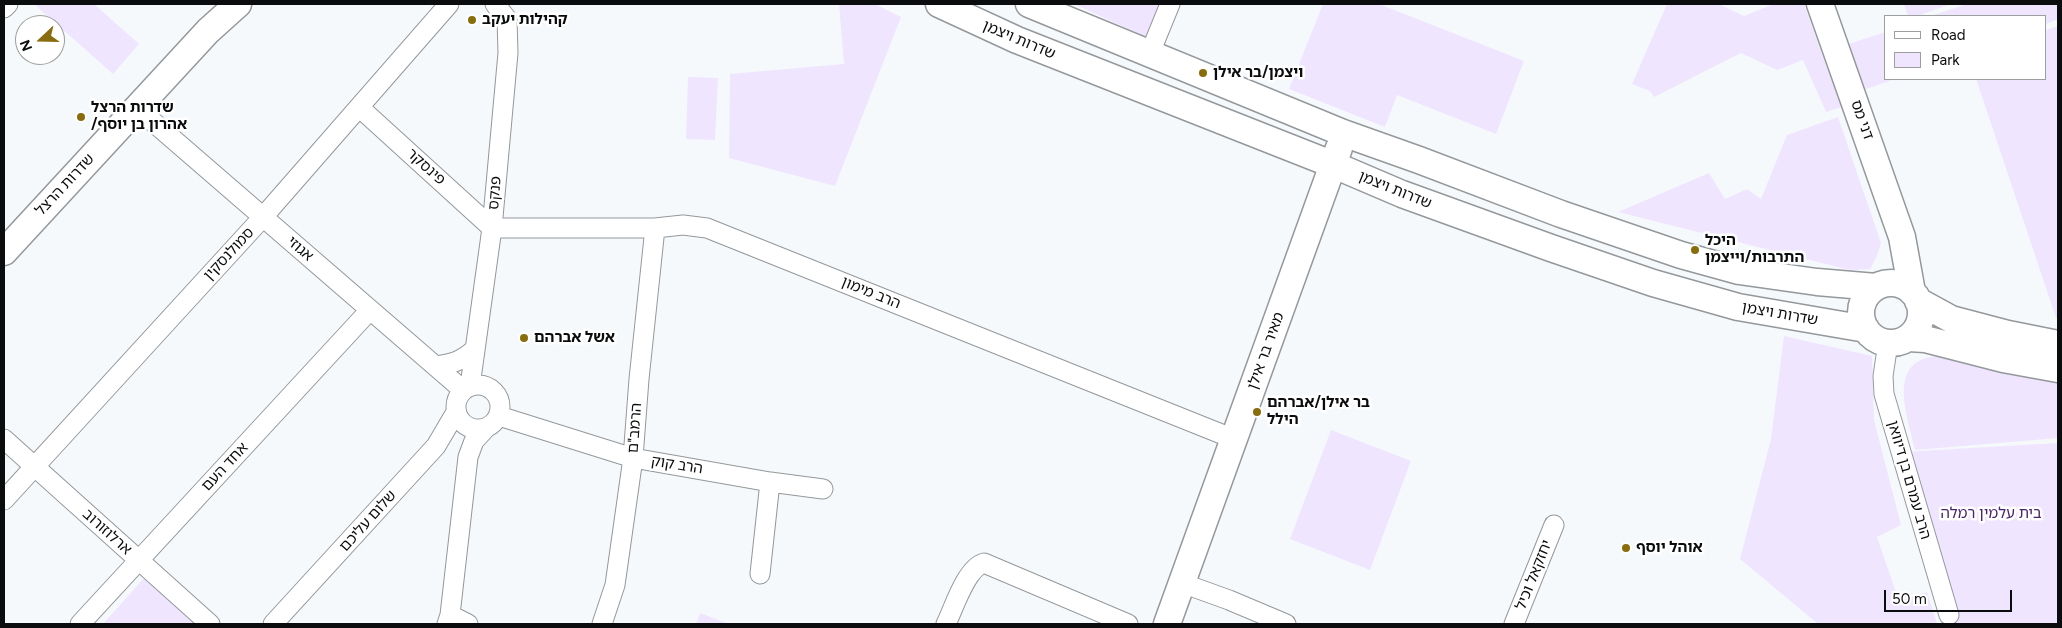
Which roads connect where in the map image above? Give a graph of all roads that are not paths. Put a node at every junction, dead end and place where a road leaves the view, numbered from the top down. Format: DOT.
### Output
graph roads {
  1 [pos="8,4"];
  2 [pos="228,4"];
  3 [pos="238,4"];
  4 [pos="449,4"];
  5 [pos="495,4"];
  6 [pos="939,4"];
  7 [pos="1029,4"];
  8 [pos="1170,4"];
  9 [pos="1820,4"];
  10 [pos="4,8"];
  11 [pos="208,31"];
  12 [pos="1150,53"];
  13 [pos="359,107"];
  14 [pos="136,108"];
  15 [pos="1343,133"];
  16 [pos="1334,165"];
  17 [pos="263,217"];
  18 [pos="492,228"];
  19 [pos="655,228"];
  20 [pos="1902,238"];
  21 [pos="4,252"];
  22 [pos="1881,286"];
  23 [pos="1915,296"];
  24 [pos="370,310"];
  25 [pos="1866,330"];
  26 [pos="1898,340"];
  27 [pos="2058,344"];
  28 [pos="475,349"];
  29 [pos="435,366"];
  30 [pos="2058,369"];
  31 [pos="466,388"];
  32 [pos="456,412"];
  33 [pos="492,422"];
  34 [pos="4,439"];
  35 [pos="1234,439"];
  36 [pos="633,458"];
  37 [pos="34,467"];
  38 [pos="770,482"];
  39 [pos="823,489"];
  40 [pos="4,500"];
  41 [pos="1554,525"];
  42 [pos="138,560"];
  43 [pos="760,574"];
  44 [pos="1182,582"];
  45 [pos="1949,615"];
  46 [pos="448,620"];
  47 [pos="80,624"];
  48 [pos="210,624"];
  49 [pos="273,624"];
  50 [pos="468,624"];
  51 [pos="602,624"];
  52 [pos="946,624"];
  53 [pos="1128,624"];
  54 [pos="1167,624"];
  55 [pos="1286,624"];
  56 [pos="1514,624"];
  1 -- 10 [label="street"];
  2 -- 11 [label="main road, שדרות הרצל"];
  3 -- 11 [label="main road, שדרות הרצל"];
  4 -- 13 [label="street, סמולנסקין"];
  5 -- 18 [label="street, פנקס"];
  6 -- 16 [label="main road, שדרות ויצמן"];
  7 -- 12 [label="main road"];
  8 -- 12 [label="street"];
  9 -- 20 [label="main road, דני מס"];
  11 -- 14 [label="main road, שדרות הרצל"];
  12 -- 15 [label="main road"];
  13 -- 17 [label="street, סמולנסקין"];
  13 -- 18 [label="street, פינסקר"];
  14 -- 17 [label="street, אגוזי"];
  14 -- 21 [label="main road, שדרות הרצל"];
  15 -- 16 [label="main road, מאיר בר אילן"];
  15 -- 22 [label="main road"];
  16 -- 25 [label="main road, שדרות ויצמן"];
  16 -- 35 [label="main road, מאיר בר אילן"];
  17 -- 24 [label="street, אגוזי"];
  17 -- 37 [label="street, סמולנסקין"];
  18 -- 19 [label="street, הרב מימון"];
  18 -- 28 [label="street, פנקס"];
  19 -- 35 [label="street, הרב מימון"];
  19 -- 36 [label="street, הרמב\"ם"];
  20 -- 22 [label="main road, דני מס"];
  20 -- 23 [label="main road, דני מס"];
  22 -- 23 [label="main road"];
  22 -- 25 [label="main road"];
  23 -- 26 [label="main road"];
  23 -- 27 [label="main road"];
  24 -- 29 [label="street, אגוזי"];
  24 -- 42 [label="street, אחד העם"];
  25 -- 26 [label="main road"];
  26 -- 30 [label="main road"];
  26 -- 45 [label="street, הרב עמרם בן דיוואן"];
  28 -- 29 [label="street"];
  28 -- 31 [label="street, פנקס"];
  29 -- 31 [label="street, אגוזי"];
  31 -- 32 [label="street"];
  31 -- 33 [label="street"];
  32 -- 33 [label="street"];
  32 -- 49 [label="street, שלום עליכם"];
  33 -- 36 [label="street, הרב קוק"];
  33 -- 46 [label="street"];
  34 -- 37 [label="street, ארלוזורוב"];
  35 -- 44 [label="main road, מאיר בר אילן"];
  36 -- 38 [label="street, הרב קוק"];
  36 -- 51 [label="street, הרמב\"ם"];
  37 -- 40 [label="street, סמולנסקין"];
  37 -- 42 [label="street, ארלוזורוב"];
  38 -- 39 [label="street, הרב קוק"];
  38 -- 43 [label="street"];
  41 -- 56 [label="street, יחזקאל וכיל"];
  42 -- 47 [label="street, אחד העם"];
  42 -- 48 [label="street, ארלוזורוב"];
  44 -- 54 [label="main road, מאיר בר אילן"];
  44 -- 55 [label="street"];
  46 -- 50 [label="street"];
  52 -- 53 [label="street"];
}
